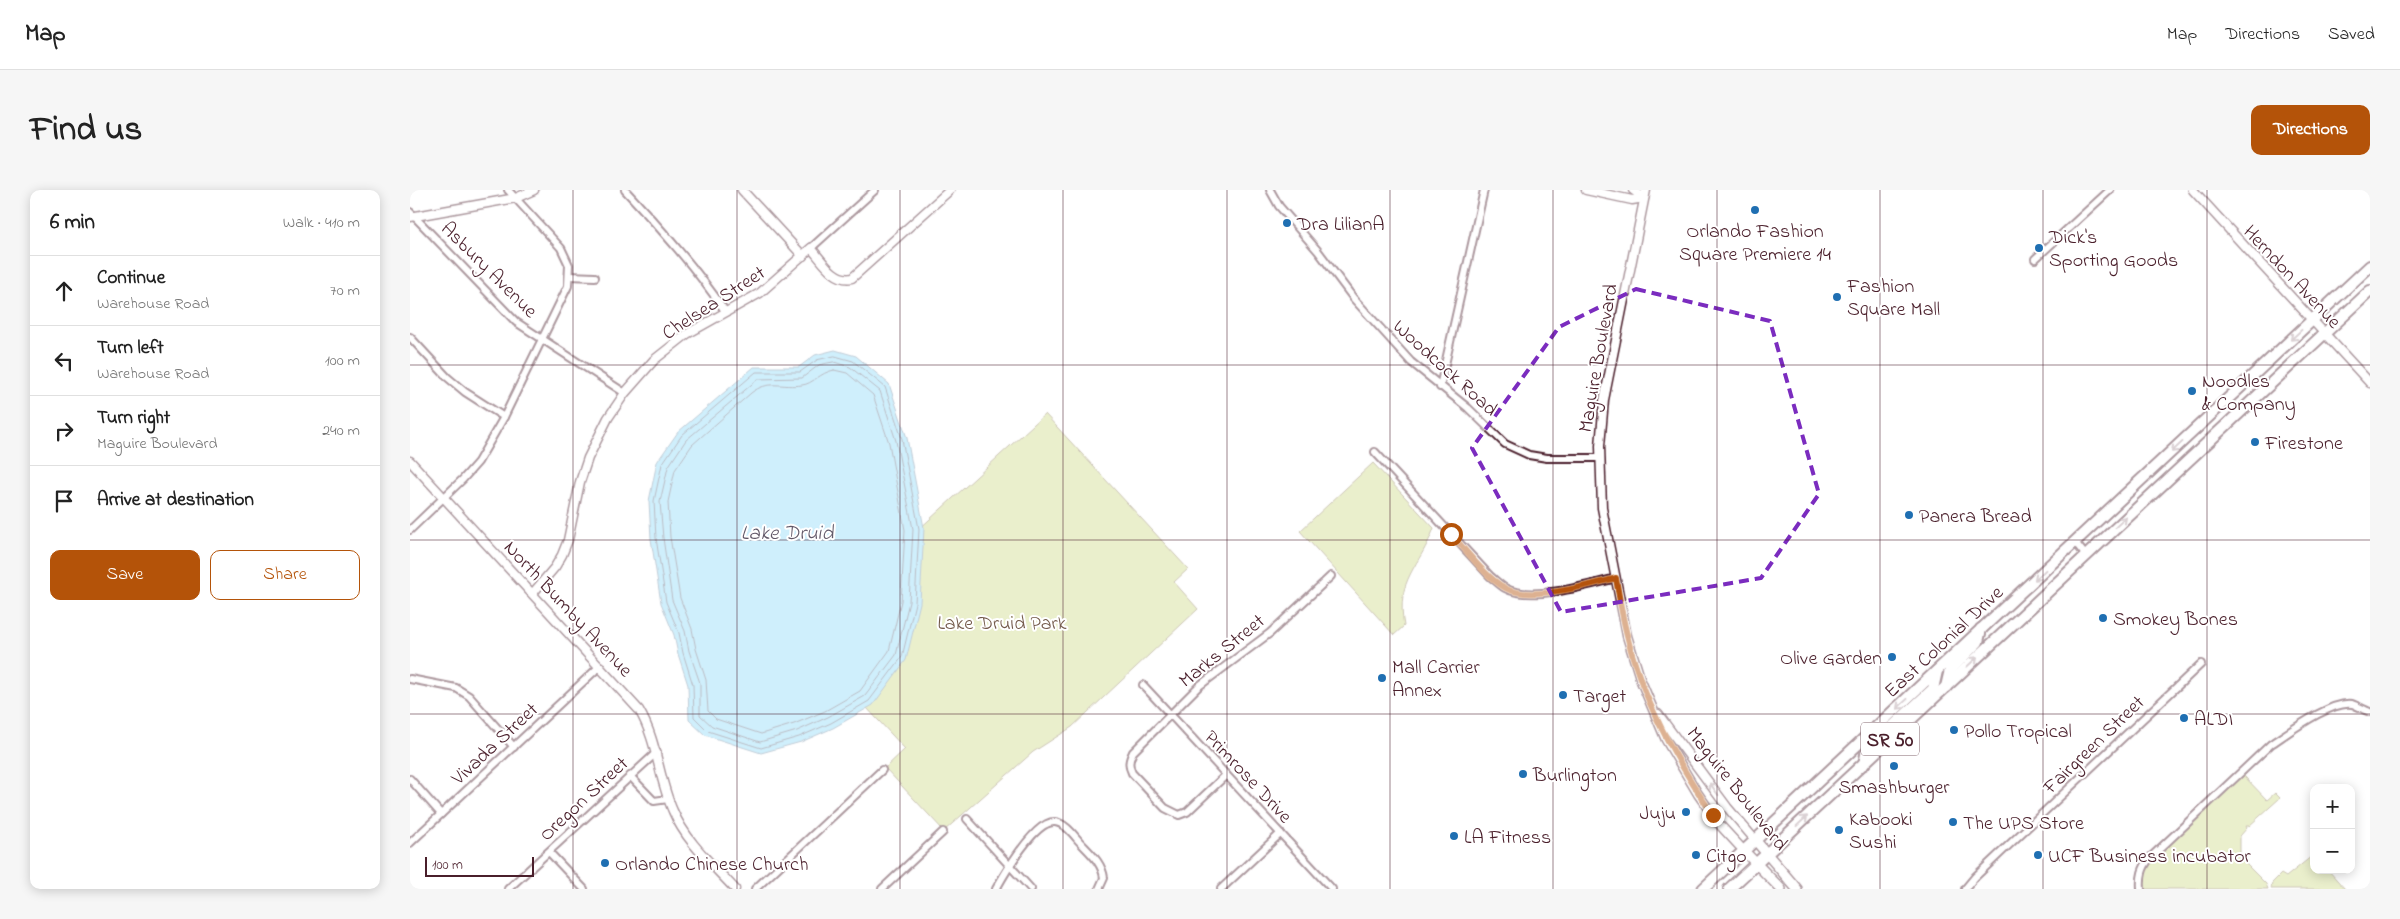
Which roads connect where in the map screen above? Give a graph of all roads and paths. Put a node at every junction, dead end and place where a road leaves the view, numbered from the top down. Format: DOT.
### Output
graph roads {
  1 [pos="508,190"];
  2 [pos="534,190"];
  3 [pos="625,190"];
  4 [pos="742,190"];
  5 [pos="875,190"];
  6 [pos="950,190"];
  7 [pos="1270,190"];
  8 [pos="1484,190"];
  9 [pos="1586,190"];
  10 [pos="1633,190"];
  11 [pos="2110,190"];
  12 [pos="2194,190"];
  13 [pos="1645,194"];
  14 [pos="516,198"];
  15 [pos="412,215"];
  16 [pos="811,248"];
  17 [pos="803,256"];
  18 [pos="2035,259"];
  19 [pos="2370,266"];
  20 [pos="568,276"];
  21 [pos="595,277"];
  22 [pos="2370,290"];
  23 [pos="725,311"];
  24 [pos="2312,320"];
  25 [pos="2325,333"];
  26 [pos="410,337"];
  27 [pos="543,340"];
  28 [pos="2370,383"];
  29 [pos="1440,387"];
  30 [pos="625,394"];
  31 [pos="504,417"];
  32 [pos="1375,452"];
  33 [pos="1600,458"];
  34 [pos="410,461"];
  35 [pos="444,498"];
  36 [pos="410,530"];
  37 [pos="2075,542"];
  38 [pos="2086,556"];
  39 [pos="1331,576"];
  40 [pos="1616,578"];
  41 [pos="533,594"];
  42 [pos="1981,629"];
  43 [pos="2201,664"];
  44 [pos="600,666"];
  45 [pos="1937,671"];
  46 [pos="410,679"];
  47 [pos="1143,685"];
  48 [pos="1946,686"];
  49 [pos="1652,706"];
  50 [pos="2370,712"];
  51 [pos="1170,714"];
  52 [pos="514,747"];
  53 [pos="657,752"];
  54 [pos="1864,764"];
  55 [pos="882,770"];
  56 [pos="1226,775"];
  57 [pos="630,776"];
  58 [pos="410,779"];
  59 [pos="668,799"];
  60 [pos="441,814"];
  61 [pos="968,820"];
  62 [pos="943,832"];
  63 [pos="1280,834"];
  64 [pos="1756,841"];
  65 [pos="410,843"];
  66 [pos="1744,851"];
  67 [pos="549,852"];
  68 [pos="1766,854"];
  69 [pos="1756,864"];
  70 [pos="1010,866"];
  71 [pos="508,889"];
  72 [pos="584,889"];
  73 [pos="735,889"];
  74 [pos="755,889"];
  75 [pos="882,889"];
  76 [pos="996,889"];
  77 [pos="1031,889"];
  78 [pos="1099,889"];
  79 [pos="1221,889"];
  80 [pos="1332,889"];
  81 [pos="1703,889"];
  82 [pos="1729,889"];
  83 [pos="1781,889"];
  84 [pos="1797,889"];
  85 [pos="1965,889"];
  86 [pos="2141,889"];
  1 -- 14 [label="street"];
  2 -- 14 [label="street"];
  3 -- 23 [label="street"];
  4 -- 17 [label="street"];
  5 -- 16 [label="street, Chelsea Street"];
  6 -- 16 [label="street"];
  7 -- 29 [label="street, Woodcock Road"];
  8 -- 29 [label="street"];
  9 -- 13 [label="street"];
  10 -- 13 [label="street"];
  11 -- 18 [label="street"];
  12 -- 24 [label="street, Herndon Avenue"];
  13 -- 33 [label="street, Maguire Boulevard"];
  14 -- 15 [label="street"];
  14 -- 20 [label="street"];
  15 -- 27 [label="street, Asbury Avenue"];
  16 -- 17 [label="street, Chelsea Street"];
  17 -- 23 [label="street, Chelsea Street"];
  19 -- 24 [label="highway, East Colonial Drive / SR 50"];
  20 -- 21 [label="street"];
  20 -- 27 [label="street"];
  22 -- 25 [label="highway, East Colonial Drive / SR 50"];
  23 -- 30 [label="street, Chelsea Street"];
  24 -- 25 [label="street, Herndon Avenue"];
  24 -- 37 [label="highway, East Colonial Drive / SR 50, one-way"];
  25 -- 28 [label="street, Herndon Avenue"];
  38 -- 25 [label="highway, East Colonial Drive / SR 50, one-way"];
  26 -- 31 [label="street"];
  27 -- 30 [label="street, Asbury Avenue"];
  27 -- 31 [label="street"];
  29 -- 33 [label="street, Woodcock Road"];
  30 -- 41 [label="street, Chelsea Street"];
  31 -- 35 [label="street"];
  32 -- 40 [label="street"];
  33 -- 40 [label="street, Maguire Boulevard"];
  34 -- 35 [label="street, North Bumby Avenue"];
  35 -- 36 [label="street"];
  35 -- 41 [label="street, North Bumby Avenue"];
  37 -- 38 [label="street"];
  37 -- 42 [label="highway, East Colonial Drive / SR 50, one-way"];
  48 -- 38 [label="highway, East Colonial Drive / SR 50, one-way"];
  39 -- 51 [label="street, Marks Street"];
  40 -- 49 [label="street, Maguire Boulevard"];
  41 -- 44 [label="street, North Bumby Avenue"];
  42 -- 45 [label="highway, East Colonial Drive / SR 50"];
  42 -- 48 [label="highway"];
  43 -- 85 [label="street, Fairgreen Street"];
  44 -- 52 [label="street, Vivada Street"];
  44 -- 53 [label="street, North Bumby Avenue"];
  45 -- 54 [label="highway"];
  45 -- 64 [label="highway, East Colonial Drive / SR 50, one-way"];
  46 -- 52 [label="street"];
  47 -- 51 [label="street, Primrose Drive"];
  48 -- 54 [label="highway, East Colonial Drive / SR 50"];
  64 -- 49 [label="street, Maguire Boulevard, one-way"];
  49 -- 66 [label="street, Maguire Boulevard"];
  50 -- 86 [label="street"];
  51 -- 56 [label="street, Primrose Drive"];
  51 -- 56 [label="street, Marks Street"];
  52 -- 60 [label="street, Vivada Street"];
  53 -- 57 [label="street, Oregon Street"];
  53 -- 59 [label="street, North Bumby Avenue"];
  68 -- 54 [label="highway, East Colonial Drive / SR 50, one-way"];
  55 -- 74 [label="street"];
  56 -- 63 [label="street, Primrose Drive"];
  57 -- 59 [label="street"];
  57 -- 67 [label="street, Oregon Street"];
  58 -- 60 [label="street"];
  59 -- 73 [label="street, North Bumby Avenue"];
  60 -- 65 [label="street, Vivada Street"];
  61 -- 70 [label="street"];
  62 -- 75 [label="street"];
  63 -- 79 [label="street"];
  63 -- 80 [label="street, Primrose Drive"];
  64 -- 66 [label="highway, East Colonial Drive / SR 50"];
  64 -- 68 [label="main road, Maguire Boulevard"];
  66 -- 69 [label="main road, Maguire Boulevard"];
  66 -- 81 [label="highway, East Colonial Drive / SR 50"];
  67 -- 71 [label="street, Oregon Street"];
  67 -- 72 [label="street"];
  68 -- 69 [label="highway, East Colonial Drive / SR 50"];
  68 -- 84 [label="main road, Maguire Boulevard"];
  69 -- 82 [label="highway, East Colonial Drive / SR 50"];
  69 -- 83 [label="main road, Maguire Boulevard"];
  70 -- 76 [label="street"];
  70 -- 77 [label="street"];
  70 -- 78 [label="street"];
}
